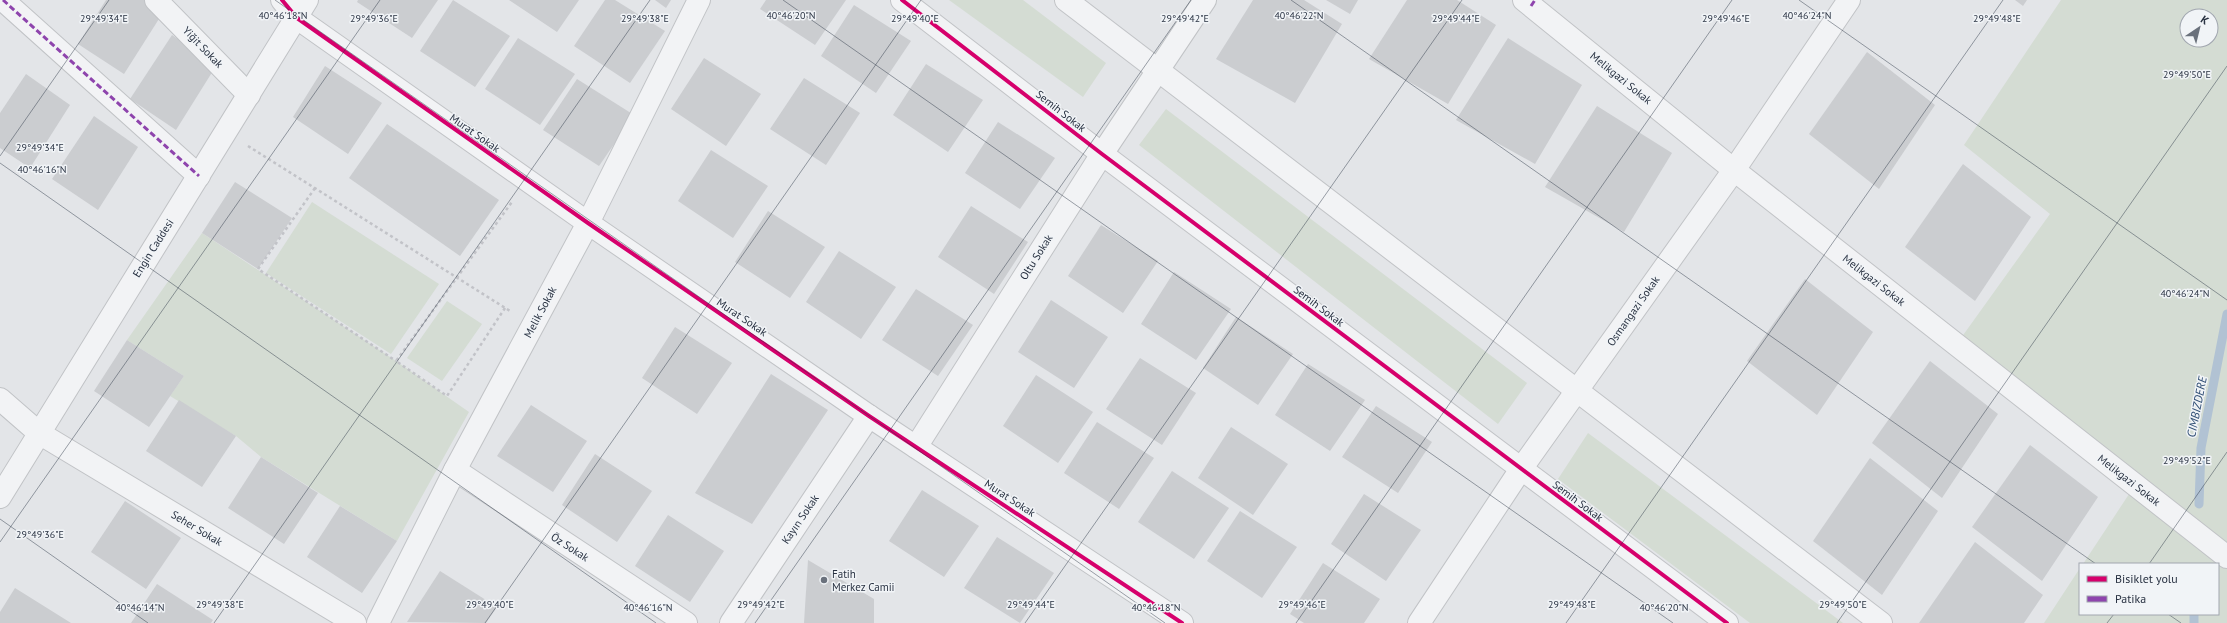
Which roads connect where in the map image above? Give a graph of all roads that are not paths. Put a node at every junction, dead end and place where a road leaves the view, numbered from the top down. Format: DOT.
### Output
graph roads {
  1 [pos="4,0"];
  2 [pos="156,0"];
  3 [pos="282,0"];
  4 [pos="699,0"];
  5 [pos="902,0"];
  6 [pos="1066,0"];
  7 [pos="1204,0"];
  8 [pos="1849,0"];
  9 [pos="1530,2"];
  10 [pos="302,9"];
  11 [pos="1158,69"];
  12 [pos="249,95"];
  13 [pos="1102,154"];
  14 [pos="1734,170"];
  15 [pos="198,176"];
  16 [pos="588,223"];
  17 [pos="1577,390"];
  18 [pos="0,399"];
  19 [pos="869,416"];
  20 [pos="39,433"];
  21 [pos="916,447"];
  22 [pos="1521,469"];
  23 [pos="455,470"];
  24 [pos="0,497"];
  25 [pos="2227,557"];
  26 [pos="355,623"];
  27 [pos="378,623"];
  28 [pos="686,623"];
  29 [pos="731,623"];
  30 [pos="1182,623"];
  31 [pos="1419,623"];
  32 [pos="1728,623"];
  33 [pos="1881,623"];
  1 -- 15 [label="street"];
  2 -- 12 [label="street, Yiğit Sokak"];
  3 -- 10 [label="street, Murat Sokak"];
  4 -- 16 [label="street, Melik Sokak"];
  5 -- 13 [label="street, Semih Sokak"];
  6 -- 11 [label="street"];
  7 -- 11 [label="street, Oltu Sokak"];
  8 -- 14 [label="street, Osmangazi Sokak"];
  9 -- 14 [label="street, Melikgazi Sokak"];
  10 -- 12 [label="street, Engin Caddesi"];
  10 -- 16 [label="street, Murat Sokak"];
  11 -- 13 [label="street, Oltu Sokak"];
  11 -- 17 [label="street"];
  12 -- 15 [label="street, Engin Caddesi"];
  13 -- 21 [label="street, Oltu Sokak"];
  13 -- 22 [label="street, Semih Sokak"];
  14 -- 17 [label="street, Osmangazi Sokak"];
  14 -- 25 [label="street, Melikgazi Sokak"];
  15 -- 20 [label="street, Engin Caddesi"];
  16 -- 19 [label="street, Murat Sokak"];
  16 -- 23 [label="street, Melik Sokak"];
  17 -- 22 [label="street, Osmangazi Sokak"];
  17 -- 33 [label="street"];
  18 -- 20 [label="street, Seher Sokak"];
  19 -- 21 [label="street, Murat Sokak"];
  19 -- 29 [label="street, Kayın Sokak"];
  20 -- 24 [label="street, Engin Caddesi"];
  20 -- 26 [label="street, Seher Sokak"];
  21 -- 30 [label="street, Murat Sokak"];
  22 -- 31 [label="street, Osmangazi Sokak"];
  22 -- 32 [label="street, Semih Sokak"];
  23 -- 27 [label="street, Melik Sokak"];
  23 -- 28 [label="street, Öz Sokak"];
}
